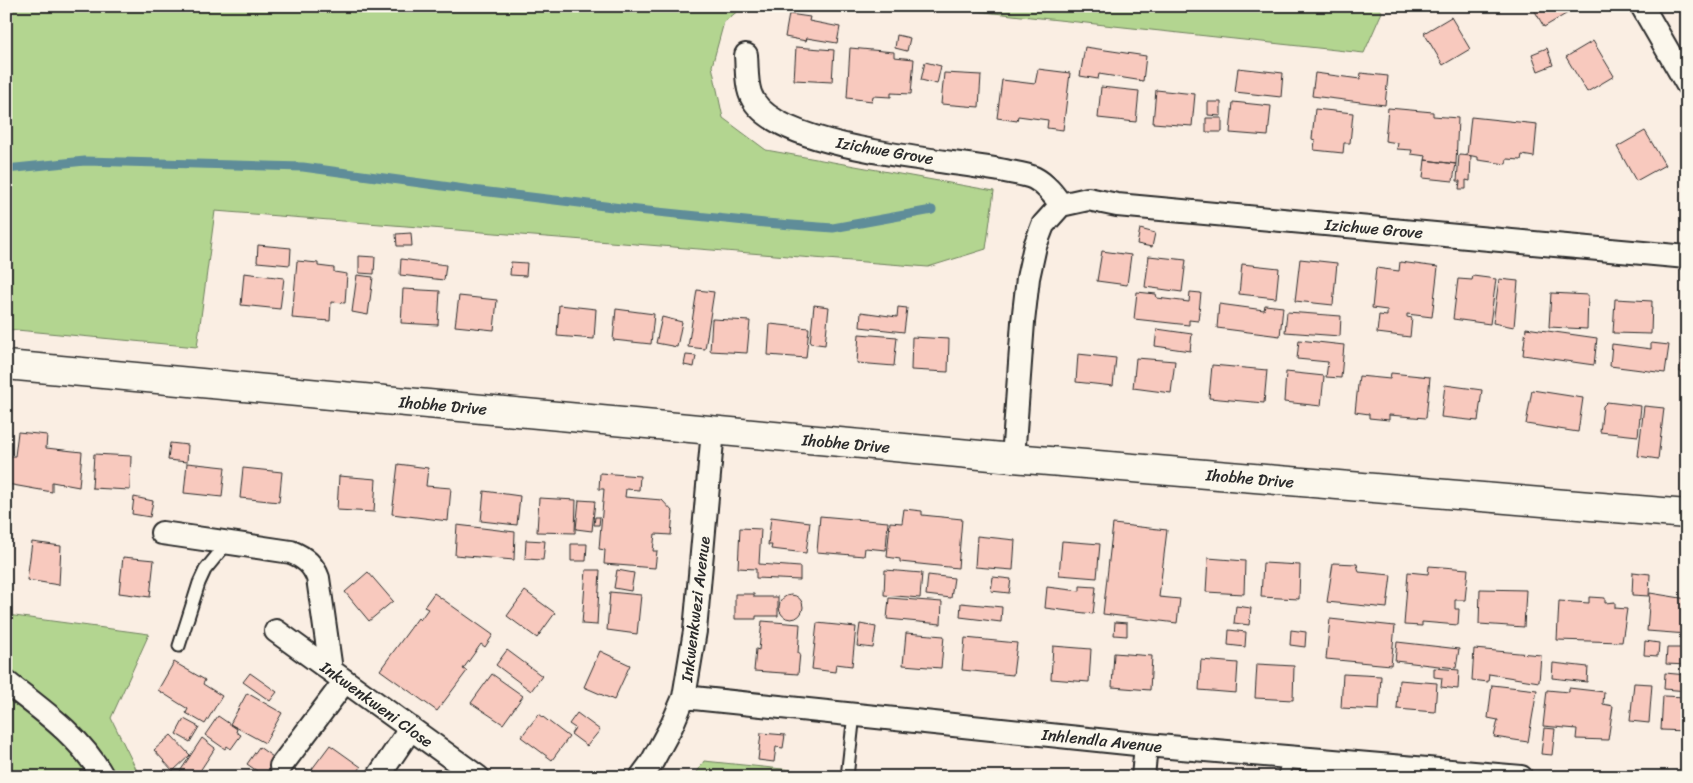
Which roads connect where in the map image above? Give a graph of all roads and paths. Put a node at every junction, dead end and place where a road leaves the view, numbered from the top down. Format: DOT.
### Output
graph roads {
  1 [pos="1642,6"];
  2 [pos="746,55"];
  3 [pos="1687,84"];
  4 [pos="1061,205"];
  5 [pos="1687,257"];
  6 [pos="6,365"];
  7 [pos="713,430"];
  8 [pos="1013,458"];
  9 [pos="1687,514"];
  10 [pos="162,533"];
  11 [pos="228,542"];
  12 [pos="276,631"];
  13 [pos="179,646"];
  14 [pos="338,676"];
  15 [pos="6,682"];
  16 [pos="684,697"];
  17 [pos="854,714"];
  18 [pos="411,728"];
  19 [pos="1146,745"];
  20 [pos="281,766"];
  21 [pos="1286,767"];
  22 [pos="103,777"];
  23 [pos="378,777"];
  24 [pos="478,777"];
  25 [pos="641,777"];
  26 [pos="847,777"];
  27 [pos="1143,777"];
  28 [pos="1522,777"];
  1 -- 3 [label="street"];
  2 -- 4 [label="street, Izichwe Grove"];
  4 -- 5 [label="street, Izichwe Grove"];
  4 -- 8 [label="street"];
  6 -- 7 [label="street, Ihobhe Drive"];
  7 -- 8 [label="street, Ihobhe Drive"];
  7 -- 16 [label="street, Inkwenkwezi Avenue"];
  8 -- 9 [label="street, Ihobhe Drive"];
  10 -- 11 [label="street"];
  11 -- 13 [label="lane"];
  11 -- 14 [label="street"];
  12 -- 14 [label="street, Inkwenkweni Close"];
  14 -- 18 [label="street, Inkwenkweni Close"];
  14 -- 20 [label="street"];
  15 -- 22 [label="street"];
  16 -- 17 [label="street, Inhlendla Avenue"];
  16 -- 25 [label="street, Inkwenkwezi Avenue"];
  17 -- 19 [label="street, Inhlendla Avenue"];
  17 -- 26 [label="lane"];
  18 -- 23 [label="street"];
  18 -- 24 [label="street, Inkwenkweni Close"];
  19 -- 21 [label="street, Inhlendla Avenue"];
  19 -- 27 [label="street"];
  21 -- 28 [label="street, Inhlendla Avenue"];
}
